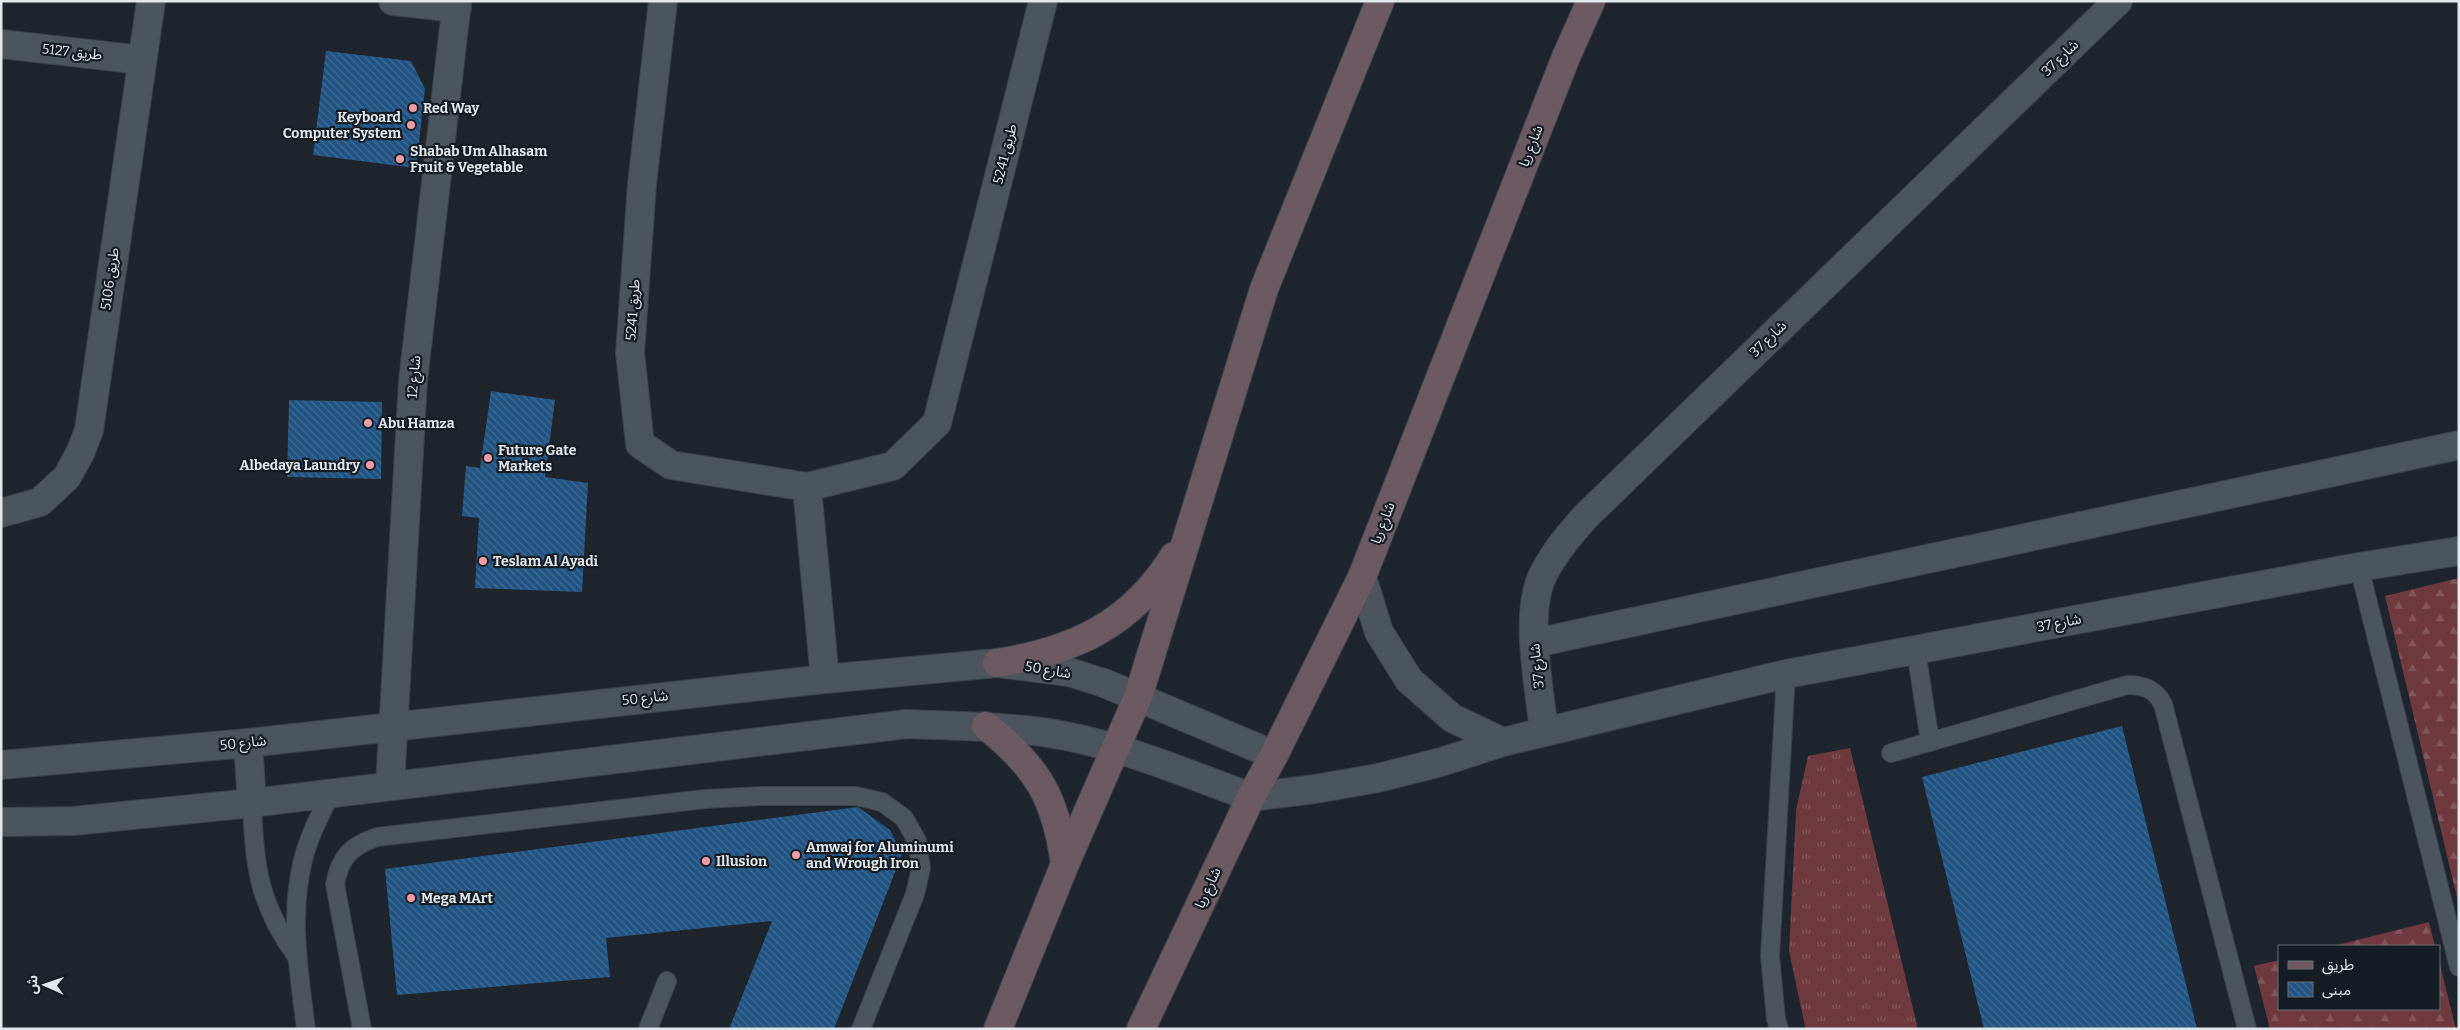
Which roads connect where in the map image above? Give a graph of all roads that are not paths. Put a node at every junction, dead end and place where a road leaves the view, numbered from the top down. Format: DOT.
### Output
graph roads {
  1 [pos="151,1"];
  2 [pos="393,1"];
  3 [pos="663,1"];
  4 [pos="1043,1"];
  5 [pos="1380,1"];
  6 [pos="1591,1"];
  7 [pos="2118,1"];
  8 [pos="457,4"];
  9 [pos="1,44"];
  10 [pos="142,60"];
  11 [pos="2459,444"];
  12 [pos="807,487"];
  13 [pos="1198,507"];
  14 [pos="1,513"];
  15 [pos="2459,551"];
  16 [pos="2359,567"];
  17 [pos="1362,577"];
  18 [pos="1535,643"];
  19 [pos="1916,650"];
  20 [pos="997,663"];
  21 [pos="1786,674"];
  22 [pos="825,678"];
  23 [pos="1138,697"];
  24 [pos="395,725"];
  25 [pos="986,726"];
  26 [pos="1544,732"];
  27 [pos="1503,742"];
  28 [pos="1930,742"];
  29 [pos="248,743"];
  30 [pos="1115,748"];
  31 [pos="1891,753"];
  32 [pos="1274,755"];
  33 [pos="1,765"];
  34 [pos="390,785"];
  35 [pos="332,793"];
  36 [pos="1251,798"];
  37 [pos="252,803"];
  38 [pos="1,822"];
  39 [pos="1065,864"];
  40 [pos="297,958"];
  41 [pos="2459,967"];
  42 [pos="667,981"];
  43 [pos="306,1029"];
  44 [pos="362,1029"];
  45 [pos="648,1029"];
  46 [pos="861,1029"];
  47 [pos="998,1029"];
  48 [pos="1141,1029"];
  49 [pos="1779,1029"];
  50 [pos="2247,1029"];
  1 -- 10 [label="street, طريق 5106"];
  2 -- 8 [label="street"];
  3 -- 12 [label="street, طريق 5241"];
  4 -- 12 [label="street, طريق 5241"];
  5 -- 13 [label="main road"];
  6 -- 17 [label="main road, شارع ريا"];
  7 -- 18 [label="street, شارع 37"];
  8 -- 24 [label="street, شارع 12"];
  9 -- 10 [label="street, طريق 5127"];
  10 -- 14 [label="street, طريق 5106"];
  11 -- 18 [label="street"];
  12 -- 22 [label="street"];
  13 -- 20 [label="main road"];
  13 -- 23 [label="main road"];
  15 -- 16 [label="street, شارع 37"];
  16 -- 19 [label="street, شارع 37"];
  16 -- 41 [label="lane"];
  17 -- 27 [label="street"];
  17 -- 32 [label="main road, شارع ريا"];
  18 -- 26 [label="street, شارع 37"];
  19 -- 21 [label="street, شارع 37"];
  19 -- 28 [label="lane"];
  20 -- 22 [label="street, شارع 50"];
  20 -- 23 [label="street, شارع 50"];
  21 -- 26 [label="street, شارع 37"];
  21 -- 49 [label="lane"];
  22 -- 24 [label="street, شارع 50"];
  23 -- 30 [label="main road"];
  23 -- 32 [label="street, شارع 50"];
  24 -- 29 [label="street, شارع 50"];
  24 -- 34 [label="street, شارع 12"];
  25 -- 30 [label="street"];
  25 -- 34 [label="street"];
  25 -- 39 [label="main road"];
  26 -- 27 [label="street, شارع 37"];
  27 -- 36 [label="street, شارع 37"];
  28 -- 31 [label="lane"];
  28 -- 50 [label="lane"];
  29 -- 33 [label="street, شارع 50"];
  29 -- 37 [label="street"];
  30 -- 36 [label="street"];
  30 -- 39 [label="main road"];
  32 -- 36 [label="main road, شارع ريا"];
  34 -- 35 [label="street"];
  35 -- 37 [label="street"];
  35 -- 40 [label="lane"];
  36 -- 48 [label="main road, شارع ريا"];
  37 -- 38 [label="street"];
  37 -- 40 [label="lane"];
  39 -- 47 [label="main road"];
  40 -- 43 [label="lane"];
  42 -- 45 [label="lane"];
  44 -- 46 [label="lane"];
}
